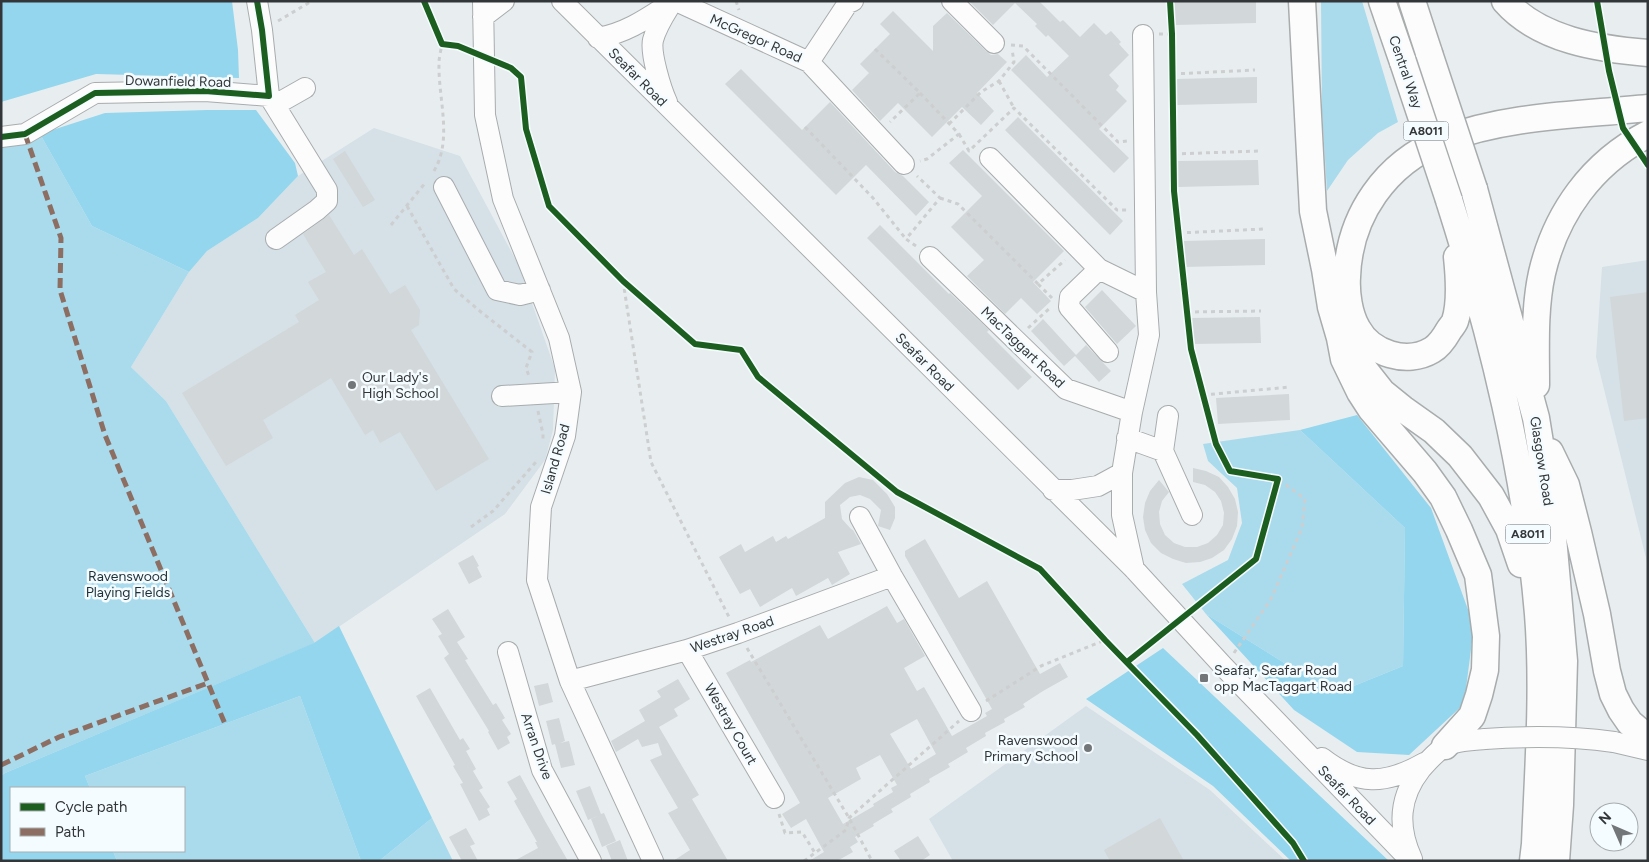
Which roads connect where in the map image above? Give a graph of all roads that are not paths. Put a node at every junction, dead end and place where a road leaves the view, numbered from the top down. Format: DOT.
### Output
graph roads {
  1 [pos="257,1"];
  2 [pos="504,1"];
  3 [pos="562,1"];
  4 [pos="674,1"];
  5 [pos="952,1"];
  6 [pos="1302,1"];
  7 [pos="1382,1"];
  8 [pos="1412,1"];
  9 [pos="1505,1"];
  10 [pos="849,2"];
  11 [pos="483,9"];
  12 [pos="1143,35"];
  13 [pos="598,38"];
  14 [pos="1002,44"];
  15 [pos="1648,53"];
  16 [pos="809,62"];
  17 [pos="305,88"];
  18 [pos="1648,92"];
  19 [pos="272,100"];
  20 [pos="670,108"];
  21 [pos="1648,108"];
  22 [pos="1648,134"];
  23 [pos="1,138"];
  24 [pos="990,158"];
  25 [pos="904,164"];
  26 [pos="444,187"];
  27 [pos="1474,189"];
  28 [pos="1452,207"];
  29 [pos="276,239"];
  30 [pos="930,257"];
  31 [pos="1099,269"];
  32 [pos="1326,269"];
  33 [pos="540,290"];
  34 [pos="1146,292"];
  35 [pos="1340,338"];
  36 [pos="1108,352"];
  37 [pos="571,392"];
  38 [pos="502,396"];
  39 [pos="1132,412"];
  40 [pos="1168,416"];
  41 [pos="1537,422"];
  42 [pos="1127,438"];
  43 [pos="1163,450"];
  44 [pos="1122,472"];
  45 [pos="1053,490"];
  46 [pos="1192,515"];
  47 [pos="860,517"];
  48 [pos="1134,570"];
  49 [pos="892,576"];
  50 [pos="1538,614"];
  51 [pos="687,650"];
  52 [pos="508,652"];
  53 [pos="570,682"];
  54 [pos="971,711"];
  55 [pos="1282,728"];
  56 [pos="1648,738"];
  57 [pos="1648,750"];
  58 [pos="1436,754"];
  59 [pos="774,798"];
  60 [pos="591,861"];
  61 [pos="653,861"];
  62 [pos="1412,861"];
  63 [pos="1533,861"];
  64 [pos="1556,861"];
  1 -- 19 [label="street"];
  2 -- 11 [label="street, Island Road"];
  3 -- 13 [label="street, Seafar Road"];
  4 -- 13 [label="street"];
  4 -- 16 [label="street, McGregor Road"];
  4 -- 20 [label="street"];
  5 -- 14 [label="street"];
  6 -- 32 [label="main road"];
  7 -- 28 [label="main road, Central Way / A8011, bridge"];
  8 -- 27 [label="main road, Central Way / A8011, bridge"];
  9 -- 15 [label="main road"];
  10 -- 16 [label="street, McGregor Road"];
  11 -- 33 [label="street, Island Road"];
  12 -- 34 [label="street"];
  13 -- 20 [label="street, Seafar Road"];
  16 -- 25 [label="street, McGregor Road"];
  17 -- 19 [label="street"];
  18 -- 32 [label="main road"];
  19 -- 23 [label="street, Dowanfield Road"];
  19 -- 29 [label="street"];
  20 -- 45 [label="street, Seafar Road"];
  21 -- 28 [label="main road"];
  22 -- 41 [label="main road"];
  24 -- 31 [label="street"];
  26 -- 33 [label="street"];
  27 -- 41 [label="main road, Glasgow Road / A8011"];
  28 -- 50 [label="main road, Glasgow Road / A8011"];
  30 -- 39 [label="street, MacTaggart Road"];
  31 -- 34 [label="street"];
  31 -- 36 [label="street"];
  32 -- 35 [label="main road"];
  33 -- 37 [label="street, Island Road"];
  34 -- 39 [label="street"];
  35 -- 50 [label="main road"];
  35 -- 58 [label="main road"];
  37 -- 38 [label="street"];
  37 -- 53 [label="street, Island Road"];
  39 -- 42 [label="street"];
  40 -- 43 [label="street"];
  41 -- 56 [label="main road"];
  41 -- 64 [label="main road, Glasgow Road / A8011"];
  42 -- 43 [label="street"];
  42 -- 44 [label="street"];
  43 -- 46 [label="street"];
  44 -- 45 [label="street"];
  44 -- 48 [label="street"];
  45 -- 48 [label="street, Seafar Road"];
  47 -- 49 [label="street"];
  48 -- 55 [label="street, Seafar Road"];
  49 -- 51 [label="street, Westray Road"];
  49 -- 54 [label="street"];
  50 -- 63 [label="main road, Glasgow Road / A8011"];
  51 -- 53 [label="street, Westray Road"];
  51 -- 59 [label="street, Westray Court"];
  52 -- 60 [label="street, Arran Drive"];
  53 -- 61 [label="street, Island Road"];
  55 -- 58 [label="street, Seafar Road"];
  55 -- 62 [label="street, Seafar Road"];
  57 -- 58 [label="street, Seafar Road, bridge"];
  58 -- 62 [label="street"];
}
